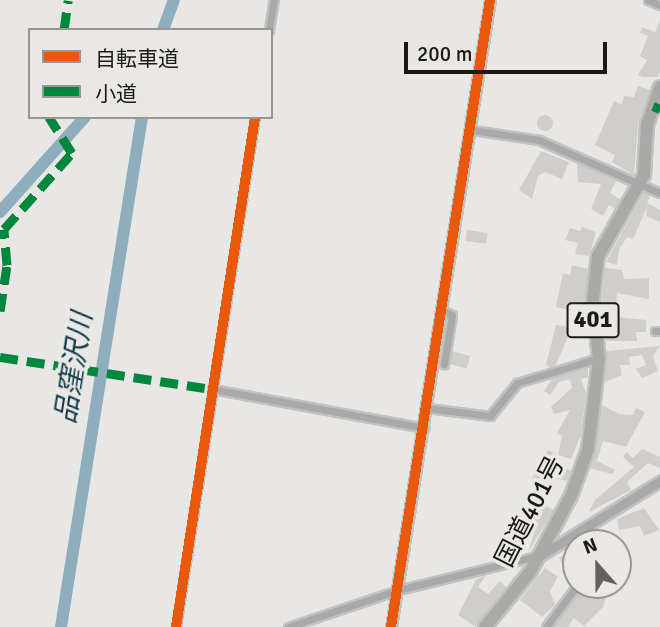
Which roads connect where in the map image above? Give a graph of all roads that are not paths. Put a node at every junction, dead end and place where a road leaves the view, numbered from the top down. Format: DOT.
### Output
graph roads {
  1 [pos="274,0"];
  2 [pos="489,0"];
  3 [pos="648,0"];
  4 [pos="660,5"];
  5 [pos="269,28"];
  6 [pos="660,87"];
  7 [pos="255,119"];
  8 [pos="472,130"];
  9 [pos="639,184"];
  10 [pos="660,193"];
  11 [pos="442,310"];
  12 [pos="599,358"];
  13 [pos="444,364"];
  14 [pos="212,389"];
  15 [pos="427,408"];
  16 [pos="424,428"];
  17 [pos="660,481"];
  18 [pos="539,556"];
  19 [pos="398,590"];
  20 [pos="567,599"];
  21 [pos="176,627"];
  22 [pos="288,627"];
  23 [pos="391,627"];
  24 [pos="485,627"];
  25 [pos="546,627"];
  1 -- 5 [label="street"];
  2 -- 8 [label="street"];
  3 -- 4 [label="street"];
  6 -- 9 [label="highway, 国道401号 / 401"];
  7 -- 14 [label="street"];
  8 -- 9 [label="street"];
  8 -- 11 [label="street"];
  9 -- 10 [label="street"];
  9 -- 12 [label="highway, 国道401号 / 401"];
  11 -- 13 [label="street"];
  11 -- 15 [label="street"];
  12 -- 15 [label="street"];
  12 -- 18 [label="highway, 国道401号 / 401"];
  14 -- 16 [label="street"];
  14 -- 21 [label="street"];
  15 -- 16 [label="street"];
  16 -- 19 [label="street"];
  17 -- 18 [label="street"];
  18 -- 19 [label="street"];
  18 -- 24 [label="highway, 国道401号 / 401"];
  19 -- 22 [label="street"];
  19 -- 23 [label="street"];
  20 -- 25 [label="street"];
}
